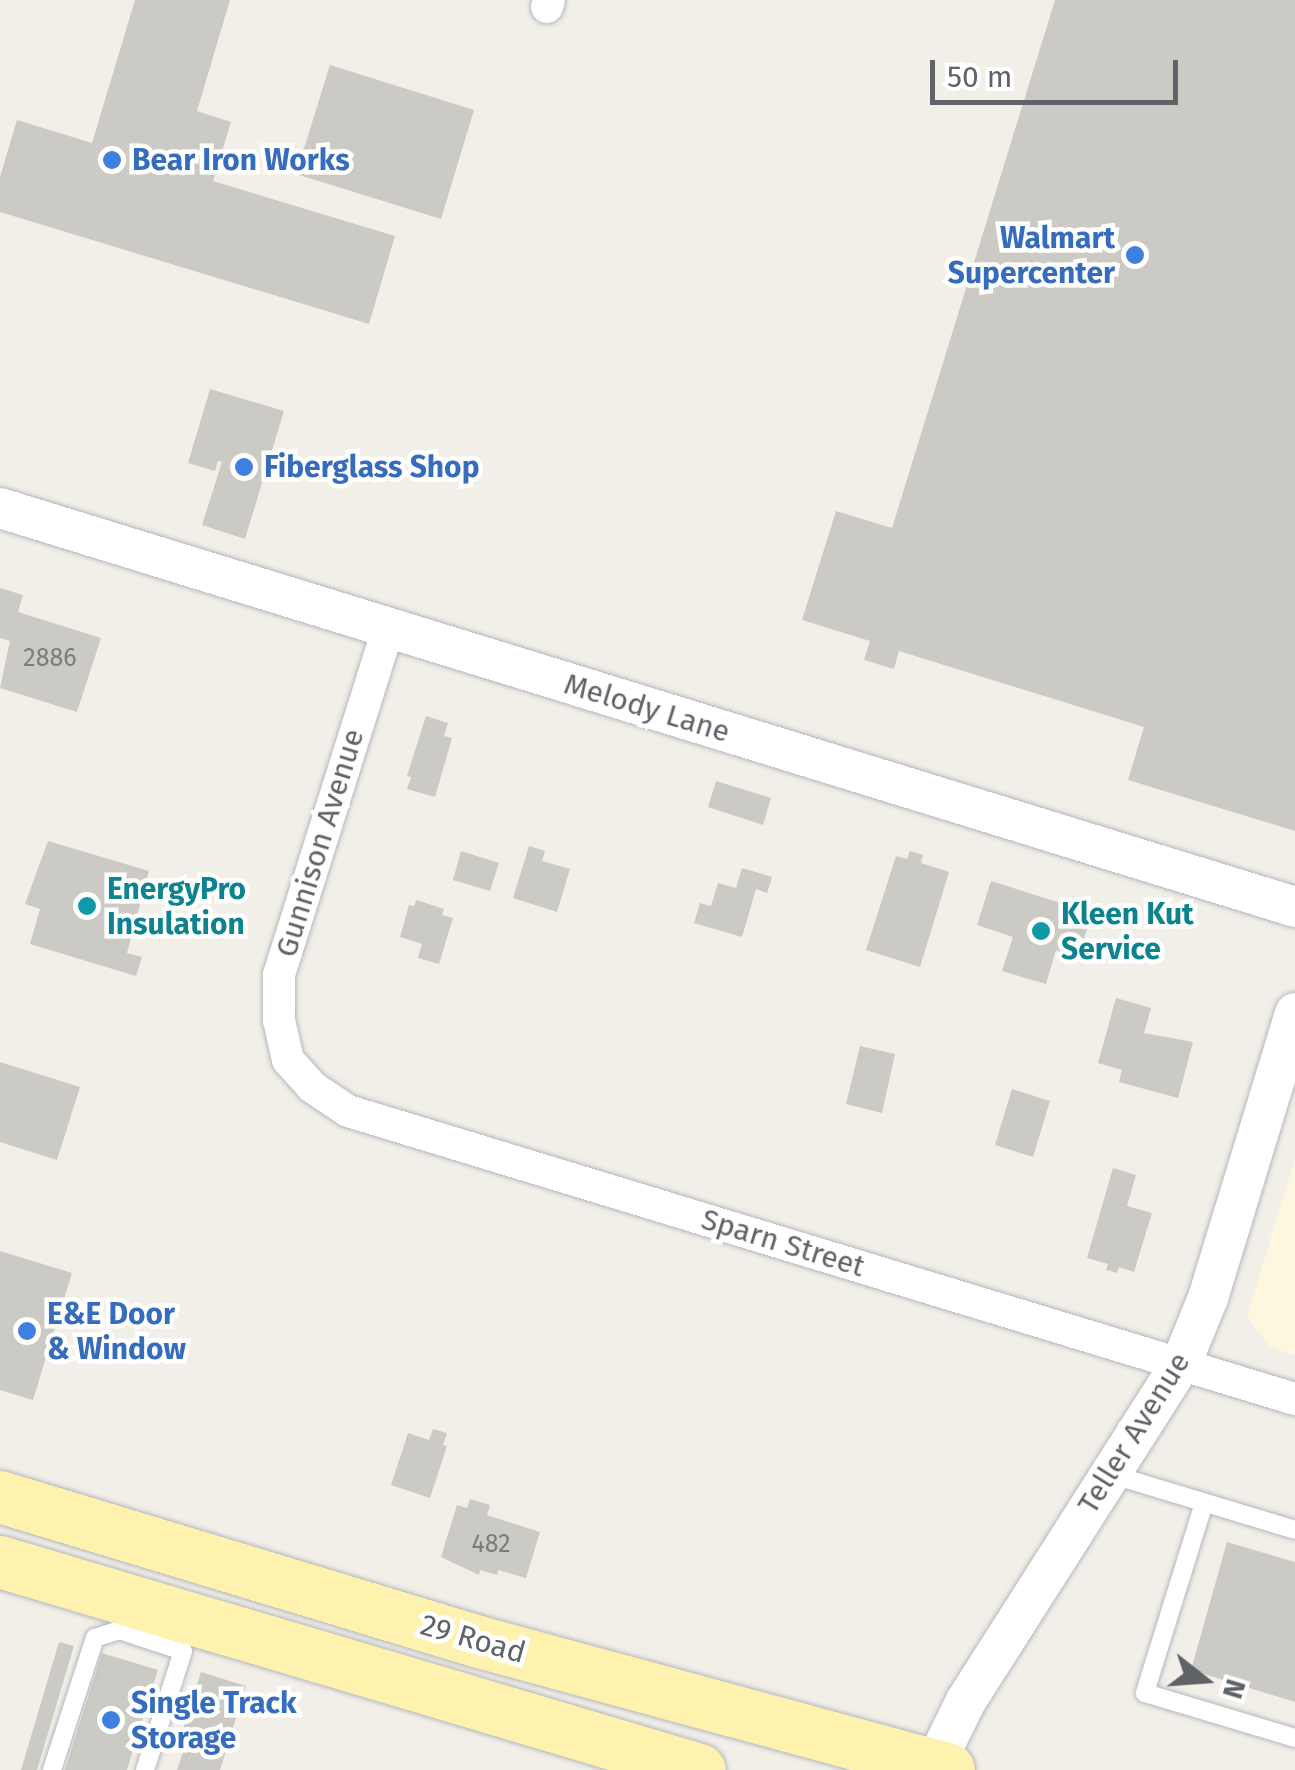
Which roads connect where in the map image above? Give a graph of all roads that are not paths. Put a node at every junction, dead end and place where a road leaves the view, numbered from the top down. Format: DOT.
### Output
graph roads {
  1 [pos="0,508"];
  2 [pos="388,628"];
  3 [pos="1295,907"];
  4 [pos="1295,1013"];
  5 [pos="288,1060"];
  6 [pos="1181,1364"];
  7 [pos="1295,1398"];
  8 [pos="1110,1474"];
  9 [pos="0,1498"];
  10 [pos="1204,1502"];
  11 [pos="1295,1530"];
  12 [pos="0,1562"];
  13 [pos="446,1694"];
  14 [pos="1295,1738"];
  15 [pos="938,1768"];
  16 [pos="52,1770"];
  17 [pos="145,1770"];
  18 [pos="633,1770"];
  19 [pos="700,1770"];
  1 -- 2 [label="street, Melody Lane"];
  2 -- 3 [label="street, Melody Lane"];
  2 -- 5 [label="street, Gunnison Avenue"];
  4 -- 6 [label="street, Teller Avenue"];
  5 -- 6 [label="street, Sparn Street"];
  6 -- 7 [label="street, Sparn Street"];
  6 -- 8 [label="street, Teller Avenue"];
  8 -- 10 [label="lane"];
  8 -- 15 [label="street, Teller Avenue"];
  9 -- 15 [label="main road, 29 Road"];
  10 -- 11 [label="lane"];
  10 -- 14 [label="lane"];
  12 -- 13 [label="main road, 29 Road"];
  13 -- 18 [label="main road"];
  13 -- 19 [label="main road, 29 Road"];
  16 -- 17 [label="lane"];
}
